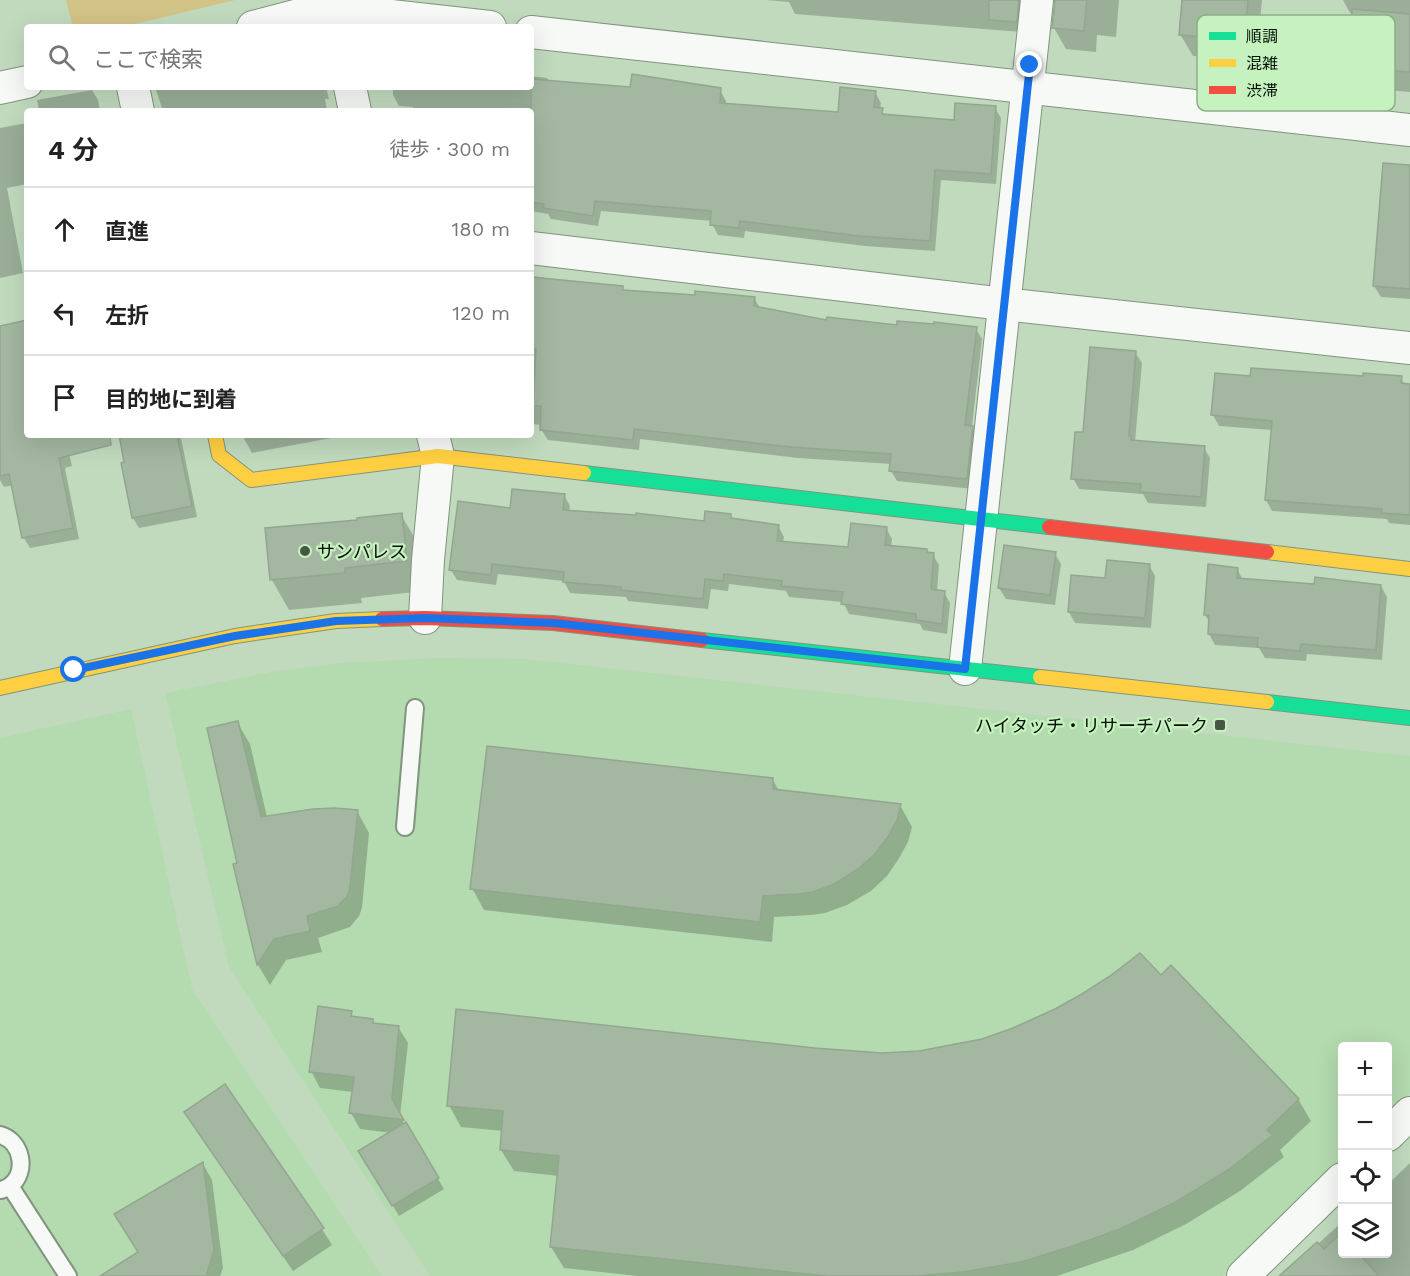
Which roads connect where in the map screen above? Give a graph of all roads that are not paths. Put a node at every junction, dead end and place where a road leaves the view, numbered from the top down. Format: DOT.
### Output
graph roads {
  1 [pos="1037,0"];
  2 [pos="332,13"];
  3 [pos="264,24"];
  4 [pos="463,24"];
  5 [pos="534,32"];
  6 [pos="24,83"];
  7 [pos="1028,86"];
  8 [pos="0,88"];
  9 [pos="134,90"];
  10 [pos="351,90"];
  11 [pos="1197,105"];
  12 [pos="137,108"];
  13 [pos="354,108"];
  14 [pos="1245,111"];
  15 [pos="1410,130"];
  16 [pos="534,248"];
  17 [pos="1004,304"];
  18 [pos="1410,348"];
  19 [pos="216,438"];
  20 [pos="435,445"];
  21 [pos="980,519"];
  22 [pos="1410,569"];
  23 [pos="425,618"];
  24 [pos="965,669"];
  25 [pos="0,688"];
  26 [pos="415,708"];
  27 [pos="1410,718"];
  28 [pos="405,827"];
  29 [pos="1410,1113"];
  30 [pos="1392,1131"];
  31 [pos="0,1135"];
  32 [pos="1338,1183"];
  33 [pos="5,1188"];
  34 [pos="68,1276"];
  35 [pos="1243,1276"];
  1 -- 7 [label="street"];
  2 -- 3 [label="street"];
  2 -- 4 [label="street"];
  5 -- 7 [label="street"];
  6 -- 8 [label="street"];
  7 -- 11 [label="street"];
  7 -- 17 [label="street"];
  9 -- 12 [label="street"];
  10 -- 13 [label="street"];
  14 -- 15 [label="street"];
  16 -- 17 [label="street"];
  17 -- 18 [label="street"];
  17 -- 21 [label="street"];
  19 -- 20 [label="street"];
  20 -- 21 [label="street"];
  20 -- 23 [label="street"];
  21 -- 22 [label="street"];
  21 -- 24 [label="street"];
  23 -- 24 [label="street"];
  23 -- 25 [label="street"];
  24 -- 27 [label="street"];
  26 -- 28 [label="lane"];
  29 -- 30 [label="street"];
  31 -- 33 [label="lane"];
  32 -- 35 [label="street"];
  33 -- 34 [label="lane"];
}
